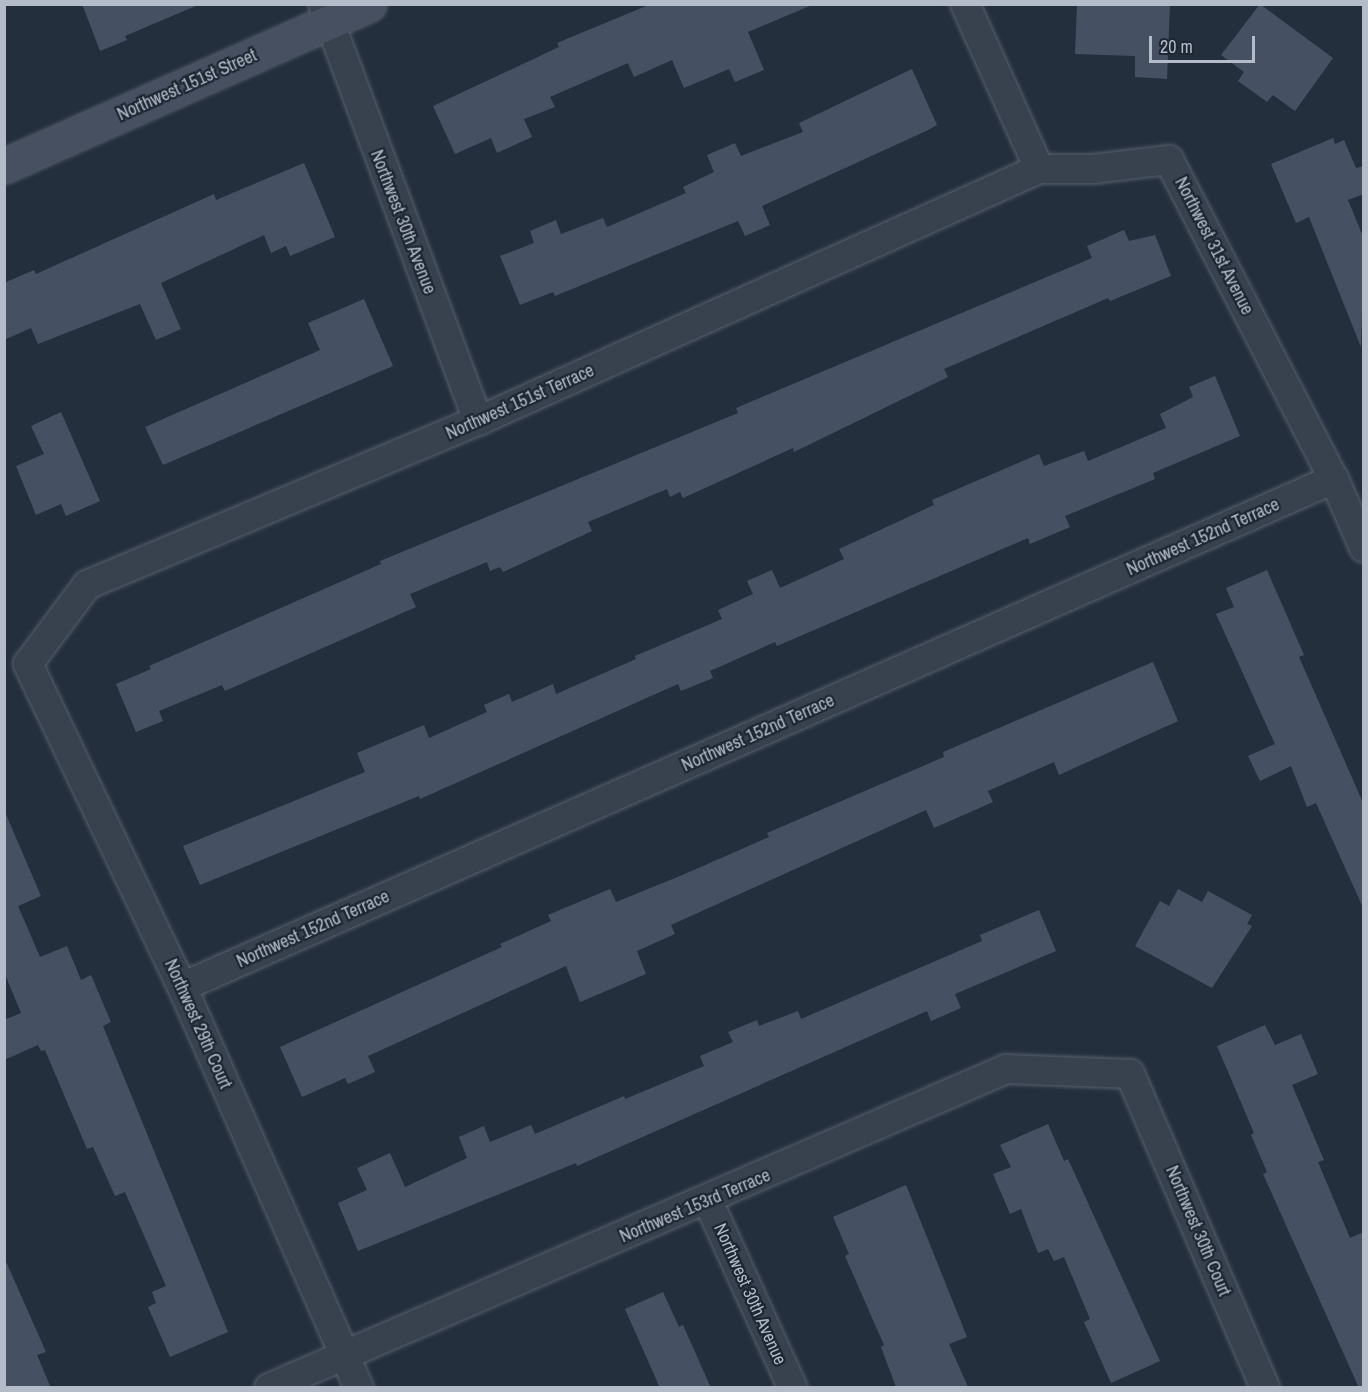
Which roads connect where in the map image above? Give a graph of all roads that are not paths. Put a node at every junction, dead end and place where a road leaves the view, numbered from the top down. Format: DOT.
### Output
graph roads {
  1 [pos="369,4"];
  2 [pos="965,4"];
  3 [pos="325,14"];
  4 [pos="4,166"];
  5 [pos="1039,169"];
  6 [pos="478,421"];
  7 [pos="1334,479"];
  8 [pos="1364,548"];
  9 [pos="28,664"];
  10 [pos="182,987"];
  11 [pos="1130,1074"];
  12 [pos="708,1201"];
  13 [pos="345,1354"];
  14 [pos="269,1388"];
  15 [pos="359,1388"];
  16 [pos="793,1388"];
  17 [pos="1266,1388"];
  1 -- 3 [label="street, Northwest 151st Street"];
  2 -- 5 [label="street"];
  3 -- 4 [label="street, Northwest 151st Street"];
  3 -- 6 [label="street, Northwest 30th Avenue"];
  5 -- 6 [label="street, Northwest 151st Terrace"];
  5 -- 7 [label="street, Northwest 31st Avenue"];
  6 -- 9 [label="street, Northwest 151st Terrace"];
  7 -- 8 [label="street, Northwest 31st Avenue"];
  7 -- 10 [label="street, Northwest 152nd Terrace"];
  9 -- 10 [label="street, Northwest 29th Court"];
  10 -- 13 [label="street, Northwest 29th Court"];
  11 -- 12 [label="street, Northwest 153rd Terrace"];
  11 -- 17 [label="street, Northwest 30th Court"];
  12 -- 13 [label="street, Northwest 153rd Terrace"];
  12 -- 16 [label="street, Northwest 30th Avenue"];
  13 -- 14 [label="street, Northwest 153rd Terrace"];
  13 -- 15 [label="street, Northwest 29th Court"];
}
